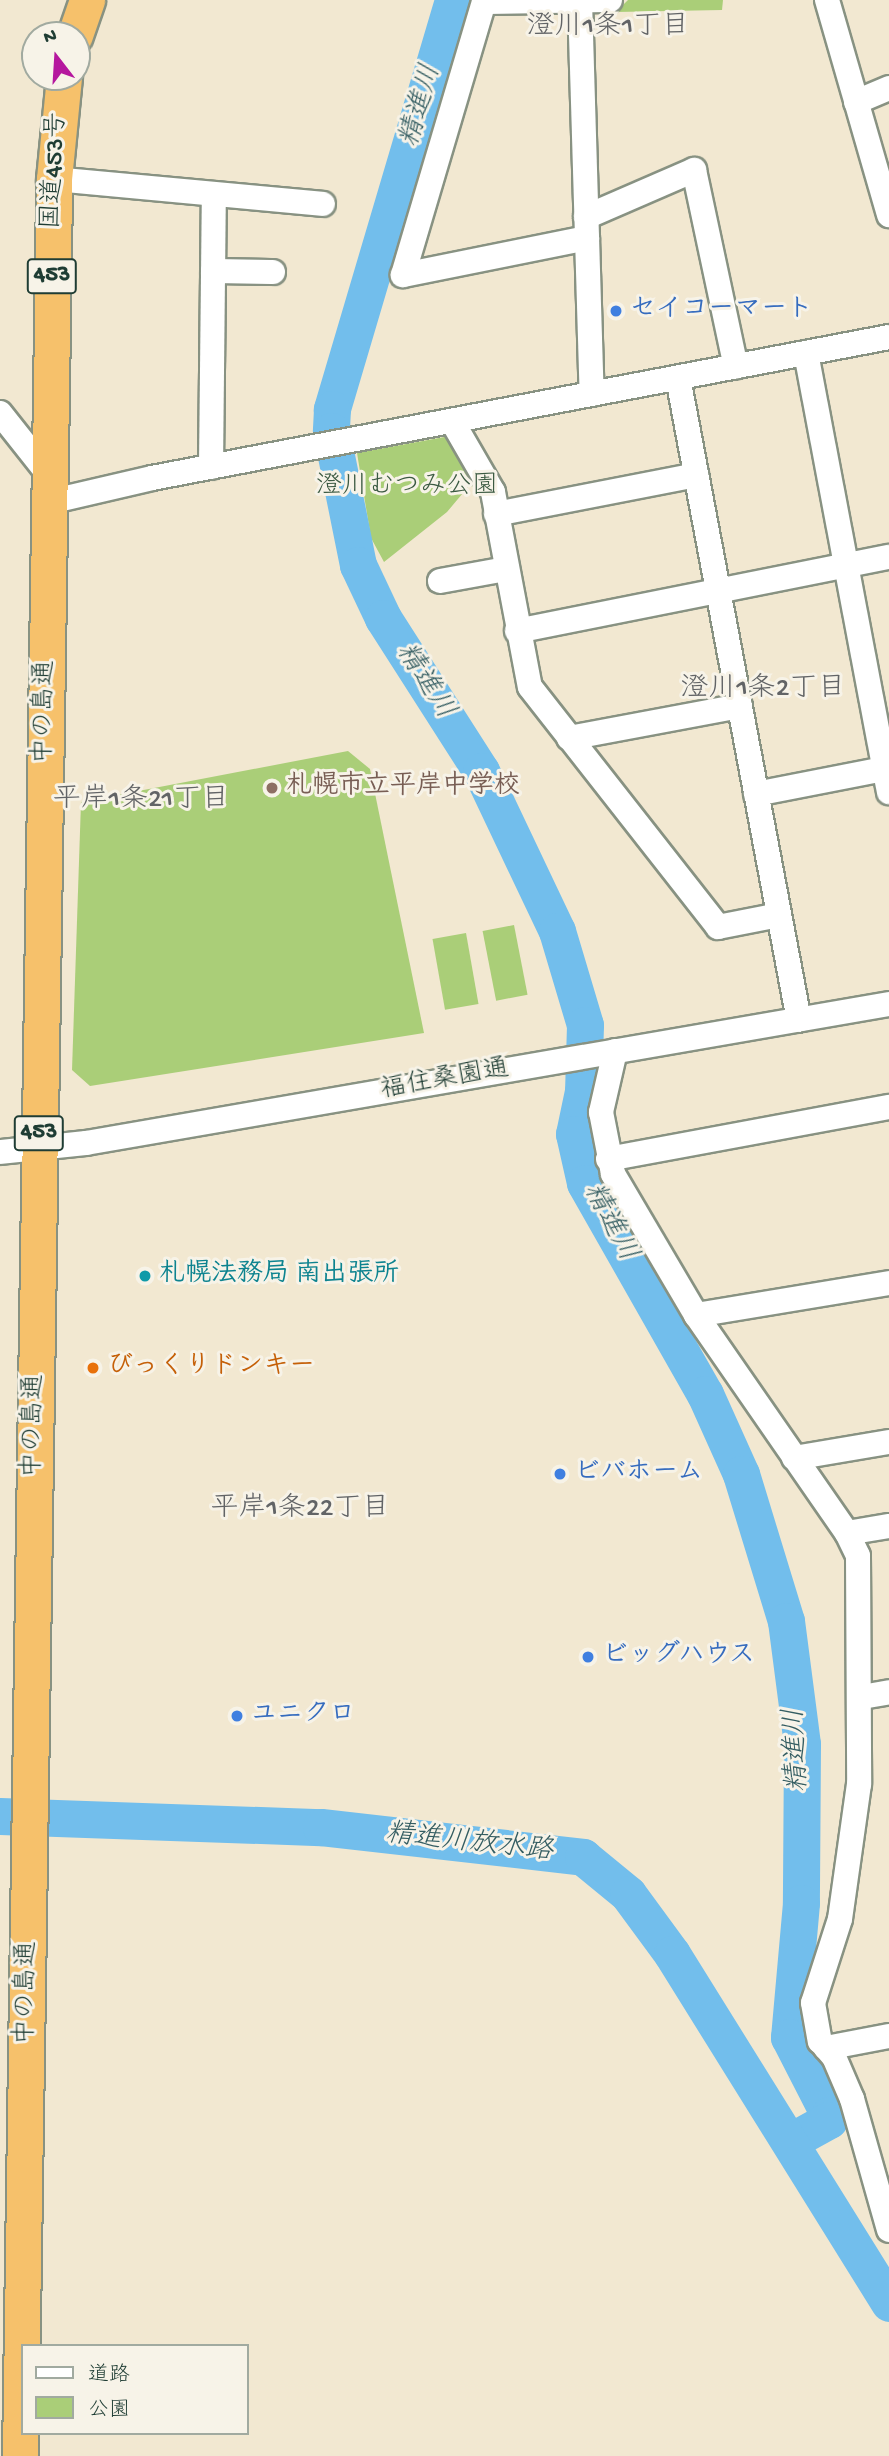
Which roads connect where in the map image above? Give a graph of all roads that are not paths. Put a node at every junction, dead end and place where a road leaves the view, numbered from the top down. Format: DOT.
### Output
graph roads {
  1 [pos="87,0"];
  2 [pos="610,0"];
  3 [pos="827,0"];
  4 [pos="580,1"];
  5 [pos="80,21"];
  6 [pos="889,88"];
  7 [pos="63,91"];
  8 [pos="856,102"];
  9 [pos="54,178"];
  10 [pos="214,195"];
  11 [pos="323,204"];
  12 [pos="889,215"];
  13 [pos="586,228"];
  14 [pos="213,271"];
  15 [pos="272,272"];
  16 [pos="889,337"];
  17 [pos="806,353"];
  18 [pos="736,367"];
  19 [pos="678,378"];
  20 [pos="592,394"];
  21 [pos="0,413"];
  22 [pos="452,421"];
  23 [pos="211,467"];
  24 [pos="696,475"];
  25 [pos="50,489"];
  26 [pos="496,514"];
  27 [pos="889,557"];
  28 [pos="846,565"];
  29 [pos="506,569"];
  30 [pos="440,581"];
  31 [pos="718,591"];
  32 [pos="517,631"];
  33 [pos="740,706"];
  34 [pos="569,738"];
  35 [pos="888,776"];
  36 [pos="756,794"];
  37 [pos="779,915"];
  38 [pos="889,1004"];
  39 [pos="799,1020"];
  40 [pos="595,1055"];
  41 [pos="889,1107"];
  42 [pos="39,1148"];
  43 [pos="0,1152"];
  44 [pos="608,1159"];
  45 [pos="889,1283"];
  46 [pos="696,1315"];
  47 [pos="889,1442"];
  48 [pos="794,1458"];
  49 [pos="889,1526"];
  50 [pos="847,1533"];
  51 [pos="889,1692"];
  52 [pos="862,1697"];
  53 [pos="889,2036"];
  54 [pos="826,2048"];
  55 [pos="887,2219"];
  56 [pos="22,2344"];
  57 [pos="21,2401"];
  58 [pos="20,2456"];
  1 -- 5 [label="highway"];
  2 -- 4 [label="street"];
  3 -- 8 [label="street"];
  4 -- 13 [label="street"];
  4 -- 13 [label="street"];
  6 -- 8 [label="street"];
  7 -- 9 [label="highway, 国道453号 / 453"];
  8 -- 12 [label="street"];
  9 -- 10 [label="street"];
  9 -- 25 [label="highway, 国道453号 / 453"];
  10 -- 11 [label="street"];
  10 -- 14 [label="street"];
  13 -- 18 [label="street"];
  13 -- 20 [label="street"];
  14 -- 15 [label="street"];
  14 -- 23 [label="street"];
  16 -- 17 [label="street"];
  17 -- 18 [label="street"];
  17 -- 28 [label="street"];
  18 -- 19 [label="street"];
  19 -- 20 [label="street"];
  19 -- 24 [label="street"];
  20 -- 22 [label="street"];
  21 -- 25 [label="street"];
  22 -- 23 [label="street"];
  22 -- 26 [label="street"];
  23 -- 25 [label="street"];
  24 -- 26 [label="street"];
  24 -- 31 [label="street"];
  25 -- 42 [label="highway, 中の島通 / 453"];
  26 -- 29 [label="street"];
  27 -- 28 [label="street"];
  28 -- 31 [label="street"];
  28 -- 35 [label="street"];
  29 -- 30 [label="street"];
  29 -- 32 [label="street"];
  31 -- 32 [label="street"];
  31 -- 33 [label="street"];
  32 -- 34 [label="street"];
  33 -- 34 [label="street"];
  33 -- 36 [label="street"];
  34 -- 37 [label="street"];
  35 -- 36 [label="street"];
  36 -- 37 [label="street"];
  37 -- 39 [label="street"];
  38 -- 39 [label="street, 福住桑園通"];
  39 -- 40 [label="street, 福住桑園通"];
  40 -- 42 [label="street, 福住桑園通"];
  40 -- 44 [label="street"];
  41 -- 44 [label="street"];
  42 -- 43 [label="street, 福住桑園通"];
  42 -- 56 [label="highway, 中の島通 / 453"];
  44 -- 46 [label="street"];
  45 -- 46 [label="street"];
  46 -- 48 [label="street"];
  47 -- 48 [label="street"];
  48 -- 50 [label="street"];
  49 -- 50 [label="street"];
  50 -- 52 [label="street"];
  51 -- 52 [label="street"];
  52 -- 54 [label="street"];
  53 -- 54 [label="street"];
  54 -- 55 [label="street"];
  57 -- 58 [label="highway, 中の島通 / 453"];
}
